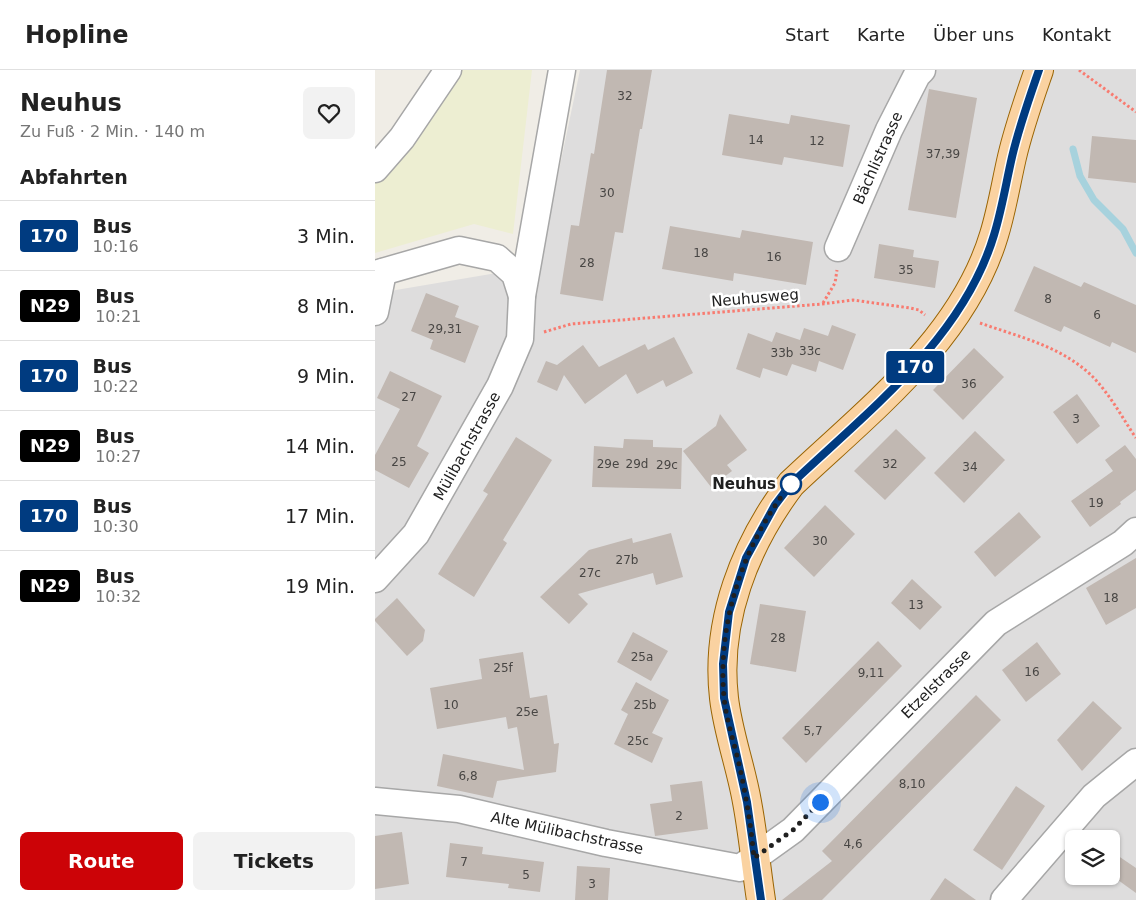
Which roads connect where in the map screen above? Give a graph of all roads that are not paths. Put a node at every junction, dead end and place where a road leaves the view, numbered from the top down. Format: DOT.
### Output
graph roads {
  1 [pos="448,70"];
  2 [pos="562,70"];
  3 [pos="922,70"];
  4 [pos="1039,70"];
  5 [pos="375,169"];
  6 [pos="838,248"];
  7 [pos="379,273"];
  8 [pos="523,296"];
  9 [pos="375,312"];
  10 [pos="1136,531"];
  11 [pos="375,579"];
  12 [pos="1136,762"];
  13 [pos="375,801"];
  14 [pos="754,858"];
  15 [pos="761,900"];
  16 [pos="1004,900"];
  1 -- 5 [label="street"];
  2 -- 8 [label="street, Mülibachstrasse"];
  3 -- 6 [label="street, Bächlistrasse"];
  4 -- 14 [label="main road"];
  7 -- 8 [label="street, Mülibachstrasse"];
  7 -- 9 [label="street"];
  8 -- 11 [label="street, Mülibachstrasse"];
  10 -- 14 [label="street, Etzelstrasse"];
  12 -- 16 [label="street"];
  13 -- 14 [label="street, Alte Mülibachstrasse"];
  14 -- 15 [label="main road"];
}
